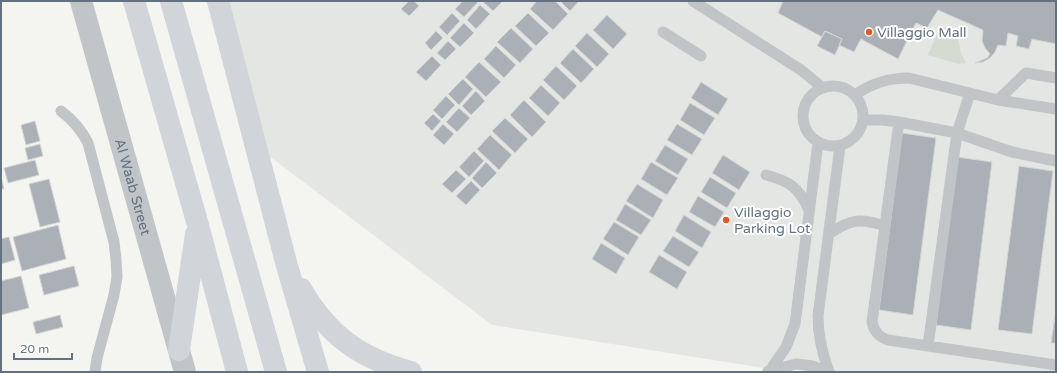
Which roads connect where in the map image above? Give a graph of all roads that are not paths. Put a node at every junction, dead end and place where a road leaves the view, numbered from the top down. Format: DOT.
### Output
graph roads {
  1 [pos="81,1"];
  2 [pos="134,1"];
  3 [pos="171,1"];
  4 [pos="218,1"];
  5 [pos="693,1"];
  6 [pos="663,32"];
  7 [pos="701,56"];
  8 [pos="1056,78"];
  9 [pos="823,88"];
  10 [pos="970,94"];
  11 [pos="855,95"];
  12 [pos="998,100"];
  13 [pos="61,110"];
  14 [pos="1056,110"];
  15 [pos="863,120"];
  16 [pos="899,122"];
  17 [pos="956,133"];
  18 [pos="818,143"];
  19 [pos="840,146"];
  20 [pos="1056,161"];
  21 [pos="766,175"];
  22 [pos="810,211"];
  23 [pos="198,225"];
  24 [pos="885,226"];
  25 [pos="829,234"];
  26 [pos="287,266"];
  27 [pos="928,346"];
  28 [pos="179,350"];
  29 [pos="1056,365"];
  30 [pos="768,370"];
  31 [pos="95,372"];
  32 [pos="171,372"];
  33 [pos="185,372"];
  34 [pos="237,372"];
  35 [pos="276,372"];
  36 [pos="318,372"];
  37 [pos="411,372"];
  38 [pos="825,372"];
  39 [pos="829,372"];
  1 -- 28 [label="street, Al Waab Street"];
  2 -- 23 [label="main road"];
  3 -- 35 [label="main road"];
  4 -- 26 [label="main road"];
  5 -- 9 [label="lane"];
  6 -- 7 [label="lane"];
  8 -- 12 [label="lane"];
  9 -- 11 [label="lane"];
  9 -- 18 [label="lane"];
  10 -- 11 [label="lane"];
  10 -- 12 [label="lane"];
  10 -- 17 [label="lane"];
  11 -- 15 [label="lane"];
  12 -- 14 [label="lane"];
  13 -- 31 [label="lane"];
  15 -- 16 [label="lane"];
  15 -- 19 [label="lane"];
  16 -- 17 [label="lane"];
  16 -- 24 [label="lane"];
  17 -- 20 [label="lane"];
  17 -- 27 [label="lane"];
  18 -- 19 [label="lane"];
  18 -- 22 [label="lane"];
  19 -- 25 [label="lane"];
  21 -- 22 [label="lane"];
  22 -- 30 [label="lane"];
  23 -- 28 [label="main road"];
  23 -- 34 [label="main road"];
  24 -- 25 [label="lane"];
  24 -- 27 [label="lane"];
  25 -- 39 [label="lane"];
  26 -- 36 [label="main road"];
  26 -- 37 [label="main road"];
  27 -- 29 [label="lane"];
  28 -- 32 [label="street"];
  28 -- 33 [label="street, Al Waab Street"];
  30 -- 38 [label="lane"];
}
